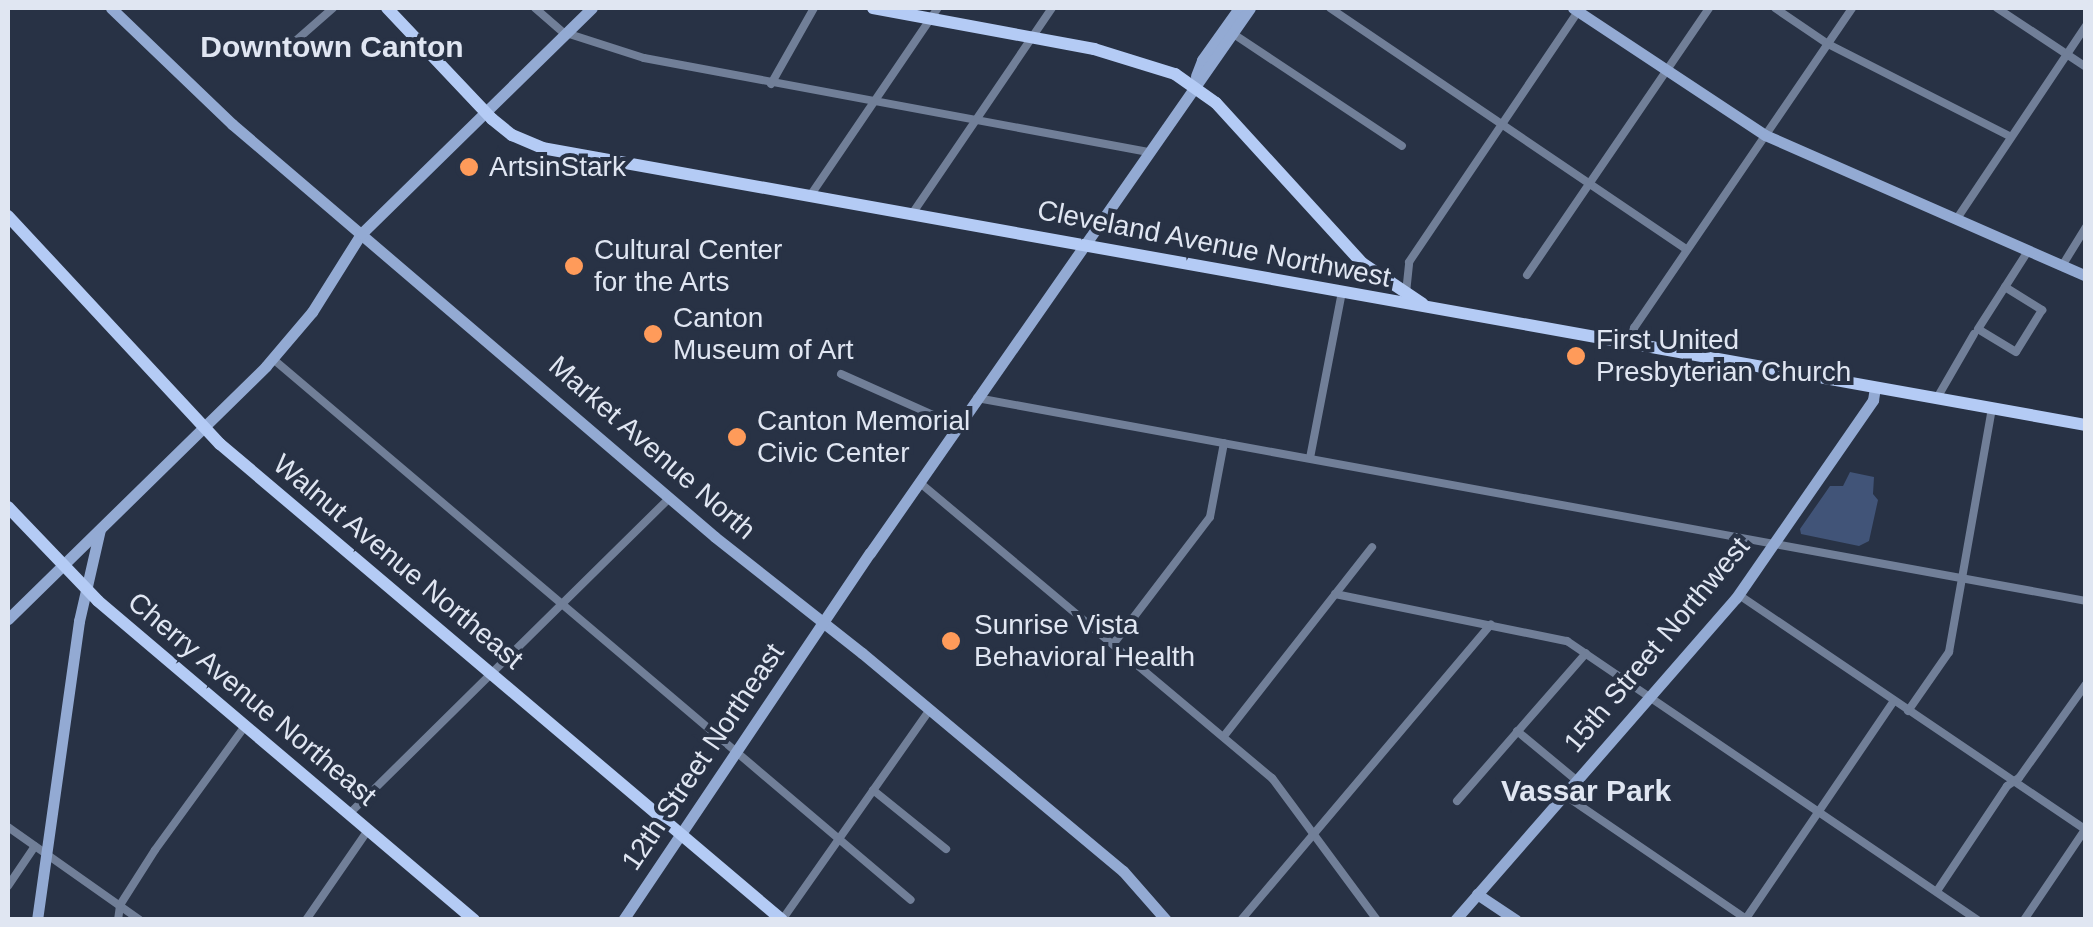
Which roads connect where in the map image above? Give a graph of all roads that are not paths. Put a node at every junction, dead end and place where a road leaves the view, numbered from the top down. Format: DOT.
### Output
graph roads {
  1 [pos="111,8"];
  2 [pos="332,8"];
  3 [pos="387,8"];
  4 [pos="535,8"];
  5 [pos="592,8"];
  6 [pos="814,8"];
  7 [pos="873,8"];
  8 [pos="1052,8"];
  9 [pos="1239,8"];
  10 [pos="1250,8"];
  11 [pos="1330,8"];
  12 [pos="1709,8"];
  13 [pos="1775,8"];
  14 [pos="1852,8"];
  15 [pos="1997,8"];
  16 [pos="1577,9"];
  17 [pos="934,13"];
  18 [pos="2086,26"];
  19 [pos="1232,33"];
  20 [pos="567,34"];
  21 [pos="1032,38"];
  22 [pos="292,44"];
  23 [pos="1828,44"];
  24 [pos="2066,54"];
  25 [pos="2086,68"];
  26 [pos="1666,71"];
  27 [pos="770,84"];
  28 [pos="1193,84"];
  29 [pos="872,104"];
  30 [pos="484,111"];
  31 [pos="975,121"];
  32 [pos="1501,125"];
  33 [pos="1766,135"];
  34 [pos="2011,137"];
  35 [pos="1402,146"];
  36 [pos="1148,152"];
  37 [pos="1589,184"];
  38 [pos="810,196"];
  39 [pos="912,214"];
  40 [pos="8,216"];
  41 [pos="1956,220"];
  42 [pos="2086,227"];
  43 [pos="361,234"];
  44 [pos="1084,244"];
  45 [pos="1687,250"];
  46 [pos="2028,251"];
  47 [pos="1409,262"];
  48 [pos="2062,266"];
  49 [pos="1527,275"];
  50 [pos="2086,276"];
  51 [pos="1379,277"];
  52 [pos="2005,287"];
  53 [pos="1342,292"];
  54 [pos="1406,293"];
  55 [pos="1423,304"];
  56 [pos="1976,331"];
  57 [pos="1630,342"];
  58 [pos="273,359"];
  59 [pos="842,374"];
  60 [pos="1875,387"];
  61 [pos="977,398"];
  62 [pos="1937,398"];
  63 [pos="1992,408"];
  64 [pos="2086,425"];
  65 [pos="958,426"];
  66 [pos="202,427"];
  67 [pos="1224,444"];
  68 [pos="1310,458"];
  69 [pos="919,482"];
  70 [pos="670,498"];
  71 [pos="8,507"];
  72 [pos="103,523"];
  73 [pos="1776,543"];
  74 [pos="1372,547"];
  75 [pos="62,564"];
  76 [pos="1962,578"];
  77 [pos="85,588"];
  78 [pos="1335,594"];
  79 [pos="1739,594"];
  80 [pos="2086,601"];
  81 [pos="562,607"];
  82 [pos="8,619"];
  83 [pos="823,622"];
  84 [pos="1491,624"];
  85 [pos="1114,643"];
  86 [pos="1586,653"];
  87 [pos="492,674"];
  88 [pos="2086,684"];
  89 [pos="1648,696"];
  90 [pos="1894,701"];
  91 [pos="929,711"];
  92 [pos="1908,711"];
  93 [pos="245,726"];
  94 [pos="1517,731"];
  95 [pos="1224,736"];
  96 [pos="736,754"];
  97 [pos="1575,779"];
  98 [pos="2014,781"];
  99 [pos="873,790"];
  100 [pos="1562,794"];
  101 [pos="1457,801"];
  102 [pos="1818,811"];
  103 [pos="349,814"];
  104 [pos="8,828"];
  105 [pos="2085,829"];
  106 [pos="368,830"];
  107 [pos="1314,834"];
  108 [pos="681,835"];
  109 [pos="838,840"];
  110 [pos="946,849"];
  111 [pos="40,850"];
  112 [pos="8,886"];
  113 [pos="1937,891"];
  114 [pos="1477,894"];
  115 [pos="910,900"];
  116 [pos="120,905"];
  117 [pos="467,917"];
  118 [pos="782,919"];
  119 [pos="1746,919"];
  120 [pos="37,920"];
  121 [pos="118,920"];
  122 [pos="140,920"];
  123 [pos="306,920"];
  124 [pos="624,920"];
  125 [pos="1166,920"];
  126 [pos="1241,920"];
  127 [pos="1377,920"];
  128 [pos="1455,920"];
  129 [pos="1516,920"];
  130 [pos="1978,920"];
  131 [pos="2024,920"];
  1 -- 43 [label="street, Market Avenue North"];
  2 -- 22 [label="street"];
  3 -- 30 [label="main road, Cleveland Avenue Northwest"];
  4 -- 20 [label="street"];
  5 -- 20 [label="street"];
  6 -- 27 [label="street"];
  7 -- 17 [label="main road"];
  8 -- 21 [label="street"];
  9 -- 28 [label="street"];
  10 -- 19 [label="street"];
  11 -- 32 [label="street"];
  12 -- 26 [label="street"];
  13 -- 23 [label="street"];
  14 -- 23 [label="street"];
  15 -- 24 [label="street"];
  16 -- 26 [label="street"];
  16 -- 32 [label="street"];
  17 -- 21 [label="main road"];
  17 -- 29 [label="street"];
  18 -- 24 [label="street"];
  19 -- 28 [label="street"];
  19 -- 35 [label="street"];
  20 -- 27 [label="street"];
  20 -- 30 [label="street"];
  21 -- 28 [label="main road"];
  21 -- 31 [label="street"];
  23 -- 33 [label="street"];
  23 -- 34 [label="street"];
  24 -- 25 [label="street"];
  24 -- 34 [label="street"];
  26 -- 33 [label="street"];
  26 -- 37 [label="street"];
  27 -- 29 [label="street"];
  28 -- 36 [label="street, 12th Street Northeast"];
  28 -- 51 [label="main road"];
  29 -- 31 [label="street"];
  29 -- 38 [label="street"];
  30 -- 38 [label="main road, Cleveland Avenue Northwest"];
  30 -- 43 [label="street"];
  31 -- 36 [label="street"];
  31 -- 39 [label="street"];
  32 -- 37 [label="street"];
  32 -- 47 [label="street"];
  33 -- 41 [label="street"];
  33 -- 45 [label="street"];
  34 -- 41 [label="street"];
  36 -- 44 [label="street, 12th Street Northeast"];
  37 -- 45 [label="street"];
  37 -- 49 [label="street"];
  38 -- 39 [label="main road, Cleveland Avenue Northwest"];
  39 -- 44 [label="main road, Cleveland Avenue Northwest"];
  40 -- 66 [label="main road, Walnut Avenue Northeast"];
  41 -- 46 [label="street"];
  42 -- 48 [label="street"];
  43 -- 58 [label="street"];
  43 -- 70 [label="street, Market Avenue North"];
  44 -- 53 [label="main road, Cleveland Avenue Northwest"];
  44 -- 61 [label="street, 12th Street Northeast"];
  45 -- 57 [label="street"];
  46 -- 48 [label="street"];
  46 -- 52 [label="street"];
  47 -- 51 [label="street"];
  47 -- 54 [label="street"];
  48 -- 50 [label="street"];
  51 -- 54 [label="main road"];
  52 -- 56 [label="street"];
  52 -- 56 [label="street"];
  53 -- 55 [label="main road, Cleveland Avenue Northwest"];
  53 -- 68 [label="street"];
  54 -- 55 [label="main road"];
  55 -- 57 [label="main road, Cleveland Avenue Northwest"];
  56 -- 62 [label="street"];
  57 -- 60 [label="main road, Cleveland Avenue Northwest"];
  58 -- 66 [label="street"];
  58 -- 81 [label="street"];
  59 -- 65 [label="street"];
  60 -- 62 [label="main road, Cleveland Avenue Northwest"];
  60 -- 73 [label="street, 15th Street Northwest"];
  61 -- 65 [label="street, 12th Street Northeast"];
  61 -- 67 [label="street"];
  62 -- 63 [label="main road, Cleveland Avenue Northwest"];
  63 -- 64 [label="main road, Cleveland Avenue Northwest"];
  63 -- 76 [label="street"];
  65 -- 69 [label="street, 12th Street Northeast"];
  66 -- 72 [label="street"];
  66 -- 87 [label="main road, Walnut Avenue Northeast"];
  67 -- 68 [label="street"];
  67 -- 85 [label="street"];
  68 -- 73 [label="street"];
  69 -- 83 [label="street, 12th Street Northeast"];
  69 -- 85 [label="street"];
  70 -- 81 [label="street"];
  70 -- 83 [label="street, Market Avenue North"];
  71 -- 75 [label="main road, Cherry Avenue Northeast"];
  72 -- 75 [label="street"];
  72 -- 77 [label="street"];
  73 -- 76 [label="street"];
  73 -- 79 [label="street, 15th Street Northwest"];
  74 -- 78 [label="street"];
  75 -- 77 [label="main road, Cherry Avenue Northeast"];
  75 -- 82 [label="street"];
  76 -- 80 [label="street"];
  76 -- 92 [label="street"];
  77 -- 93 [label="main road, Cherry Avenue Northeast"];
  77 -- 111 [label="street"];
  78 -- 84 [label="street"];
  78 -- 95 [label="street"];
  79 -- 89 [label="street, 15th Street Northwest"];
  79 -- 90 [label="street"];
  81 -- 87 [label="street"];
  81 -- 96 [label="street"];
  83 -- 91 [label="street, Market Avenue North"];
  83 -- 96 [label="street, 12th Street Northeast"];
  84 -- 86 [label="street"];
  84 -- 107 [label="street"];
  85 -- 95 [label="street"];
  86 -- 89 [label="street"];
  86 -- 94 [label="street"];
  87 -- 103 [label="street"];
  87 -- 108 [label="main road, Walnut Avenue Northeast"];
  88 -- 98 [label="street"];
  89 -- 97 [label="street, 15th Street Northwest"];
  89 -- 102 [label="street"];
  90 -- 92 [label="street"];
  90 -- 102 [label="street"];
  91 -- 99 [label="street"];
  91 -- 125 [label="street, Market Avenue North"];
  92 -- 98 [label="street"];
  93 -- 103 [label="main road, Cherry Avenue Northeast"];
  93 -- 116 [label="street"];
  94 -- 97 [label="street"];
  94 -- 101 [label="street"];
  95 -- 107 [label="street"];
  96 -- 108 [label="street, 12th Street Northeast"];
  96 -- 109 [label="street"];
  97 -- 100 [label="street, 15th Street Northwest"];
  98 -- 105 [label="street"];
  98 -- 113 [label="street"];
  99 -- 109 [label="street"];
  99 -- 110 [label="street"];
  100 -- 114 [label="street, 15th Street Northwest"];
  100 -- 119 [label="street"];
  102 -- 113 [label="street"];
  102 -- 119 [label="street"];
  103 -- 106 [label="main road, Cherry Avenue Northeast"];
  104 -- 111 [label="street"];
  105 -- 131 [label="street"];
  106 -- 117 [label="main road, Cherry Avenue Northeast"];
  106 -- 123 [label="street"];
  107 -- 126 [label="street"];
  107 -- 127 [label="street"];
  108 -- 118 [label="main road, Walnut Avenue Northeast"];
  108 -- 124 [label="street, 12th Street Northeast"];
  109 -- 115 [label="street"];
  109 -- 118 [label="street"];
  111 -- 112 [label="street"];
  111 -- 116 [label="street"];
  111 -- 120 [label="street"];
  113 -- 130 [label="street"];
  114 -- 128 [label="street, 15th Street Northwest"];
  114 -- 129 [label="street"];
  116 -- 121 [label="street"];
  116 -- 122 [label="street"];
}
